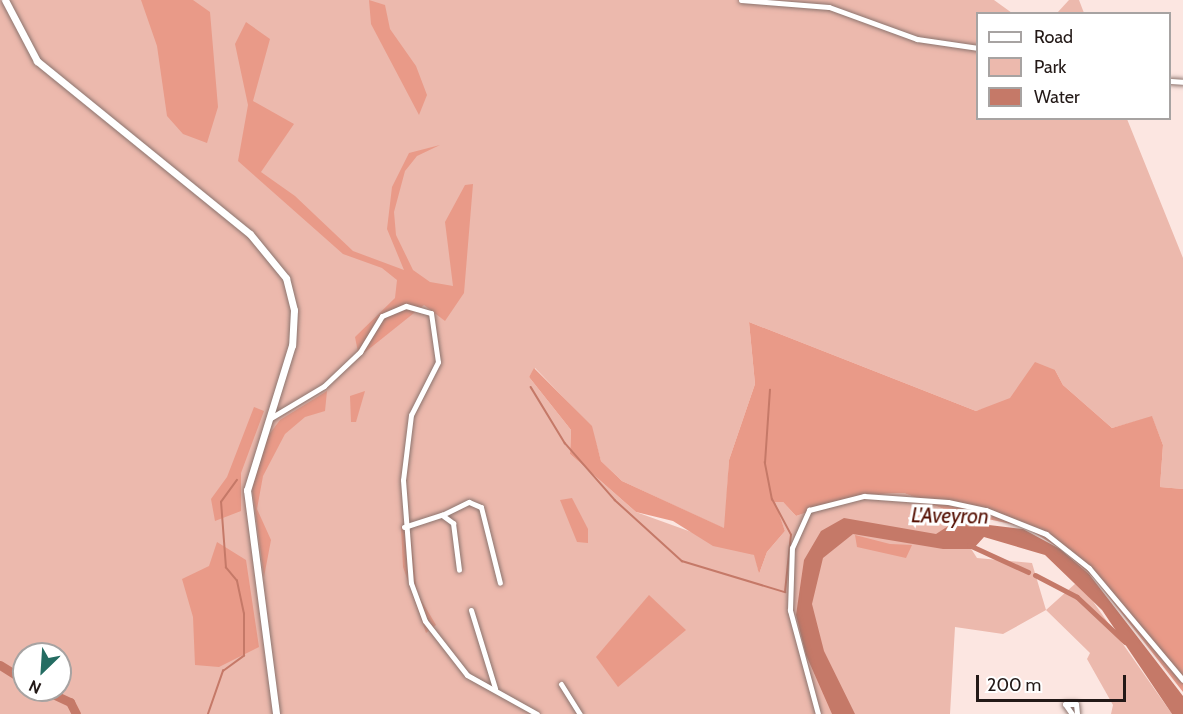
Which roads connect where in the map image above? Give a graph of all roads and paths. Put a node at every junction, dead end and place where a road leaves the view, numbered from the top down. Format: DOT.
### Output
graph roads {
  1 [pos="5,0"];
  2 [pos="741,0"];
  3 [pos="754,0"];
  4 [pos="976,48"];
  5 [pos="267,420"];
  6 [pos="442,515"];
  7 [pos="405,527"];
  8 [pos="459,570"];
  9 [pos="500,583"];
  10 [pos="471,610"];
  11 [pos="1183,680"];
  12 [pos="561,684"];
  13 [pos="495,688"];
  14 [pos="276,714"];
  15 [pos="537,714"];
  16 [pos="580,714"];
  17 [pos="818,714"];
  18 [pos="1072,714"];
  19 [pos="1077,714"];
  1 -- 5 [label="street"];
  2 -- 3 [label="street"];
  3 -- 4 [label="street"];
  5 -- 7 [label="street"];
  5 -- 14 [label="street"];
  6 -- 7 [label="street"];
  6 -- 8 [label="street"];
  6 -- 9 [label="street"];
  7 -- 13 [label="street"];
  10 -- 13 [label="street"];
  11 -- 17 [label="street"];
  12 -- 16 [label="street"];
  13 -- 15 [label="street"];
  18 -- 19 [label="street"];
}
